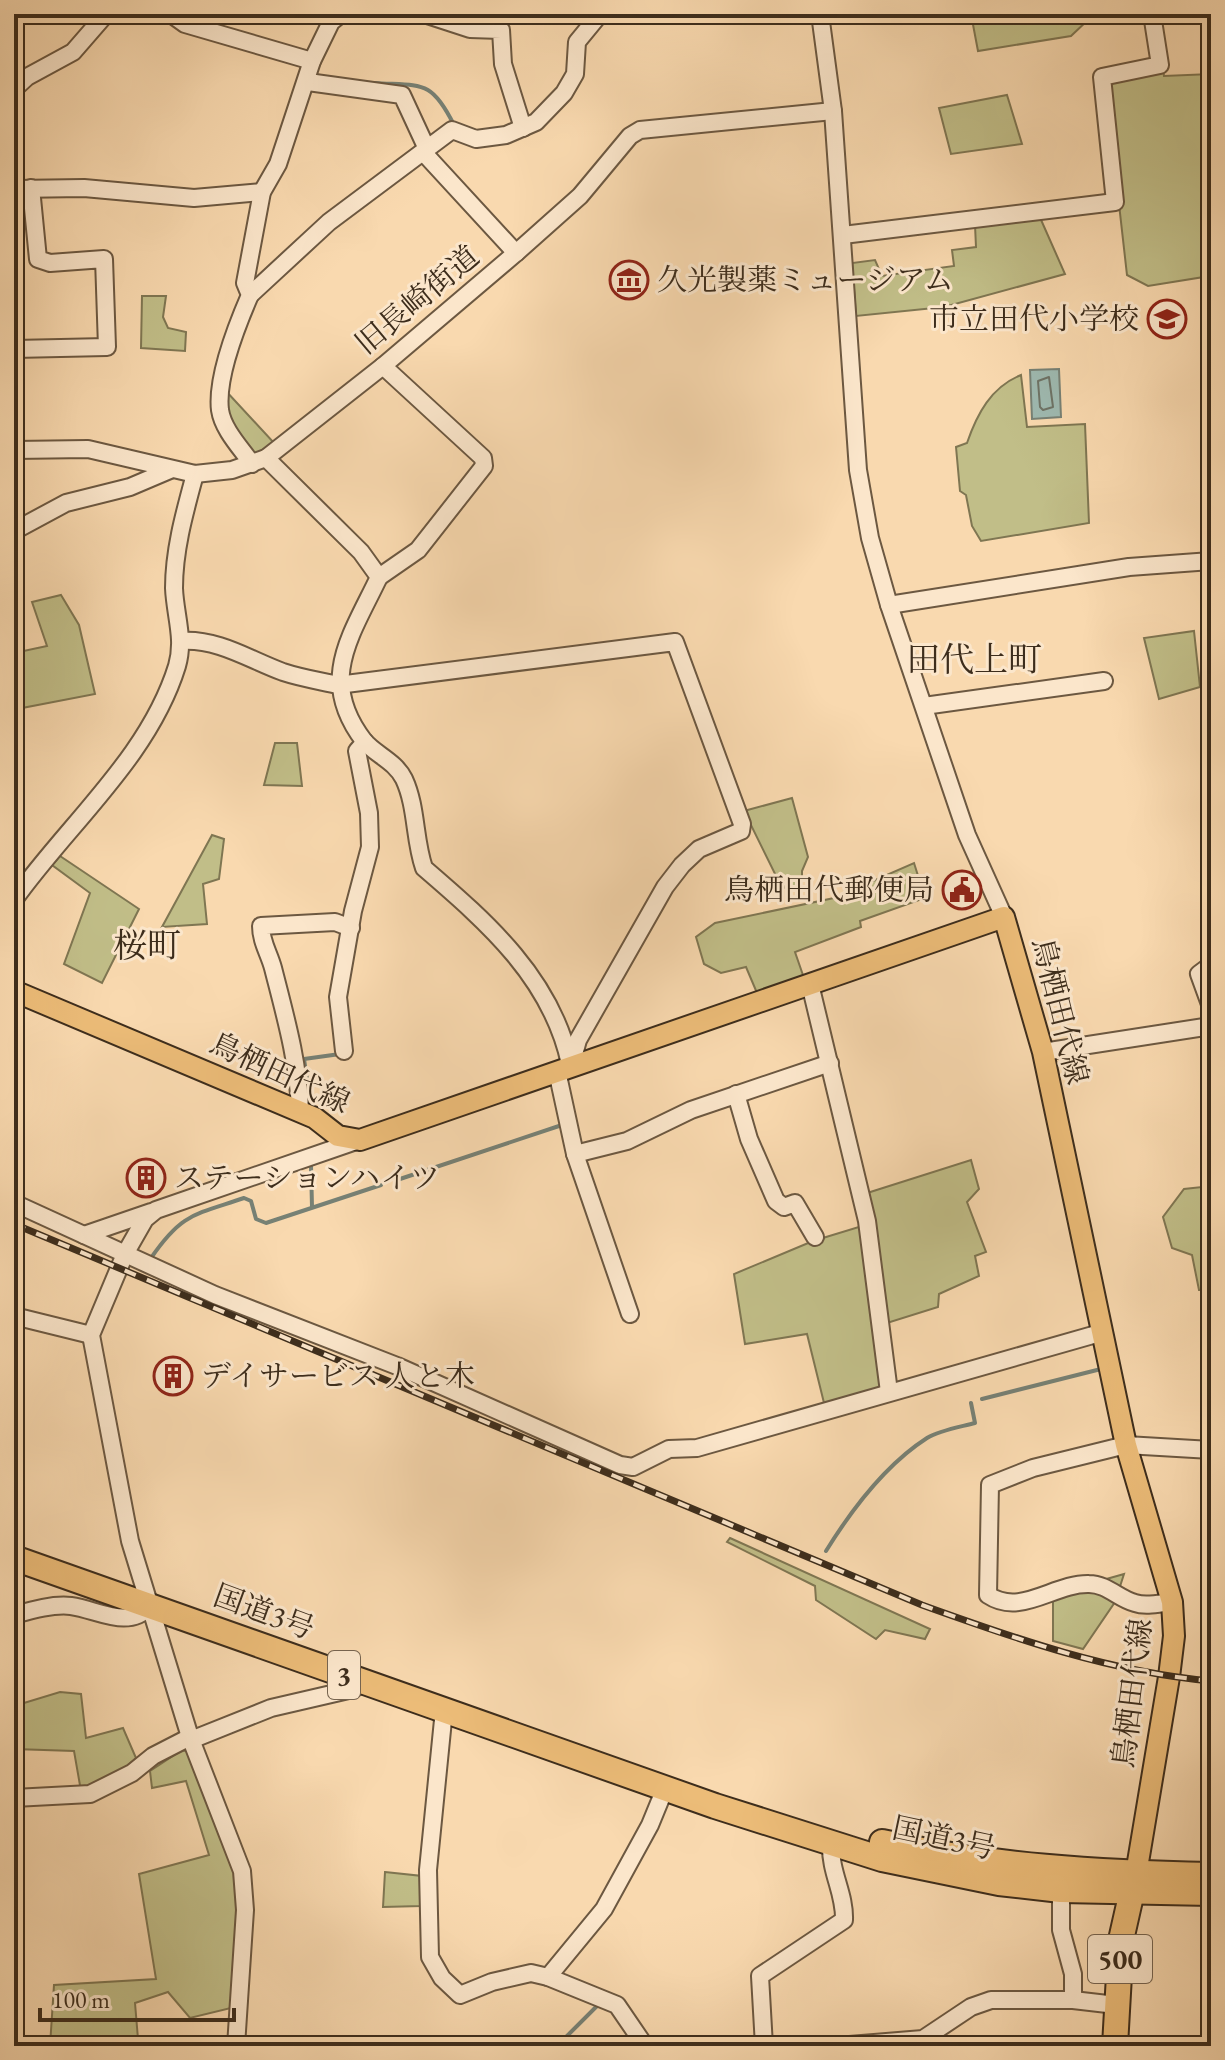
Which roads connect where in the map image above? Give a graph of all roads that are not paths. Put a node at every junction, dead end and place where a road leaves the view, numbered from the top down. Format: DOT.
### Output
graph roads {
  1 [pos="106,14"];
  2 [pos="171,14"];
  3 [pos="341,14"];
  4 [pos="424,14"];
  5 [pos="600,14"];
  6 [pos="820,14"];
  7 [pos="1152,14"];
  8 [pos="312,61"];
  9 [pos="308,82"];
  10 [pos="14,89"];
  11 [pos="833,111"];
  12 [pos="523,128"];
  13 [pos="425,150"];
  14 [pos="22,188"];
  15 [pos="262,192"];
  16 [pos="843,235"];
  17 [pos="516,253"];
  18 [pos="250,295"];
  19 [pos="14,349"];
  20 [pos="383,366"];
  21 [pos="14,450"];
  22 [pos="259,461"];
  23 [pos="170,470"];
  24 [pos="195,474"];
  25 [pos="14,531"];
  26 [pos="1211,561"];
  27 [pos="379,577"];
  28 [pos="889,605"];
  29 [pos="182,641"];
  30 [pos="1104,681"];
  31 [pos="338,685"];
  32 [pos="924,706"];
  33 [pos="365,742"];
  34 [pos="14,900"];
  35 [pos="1004,917"];
  36 [pos="351,928"];
  37 [pos="1211,965"];
  38 [pos="810,984"];
  39 [pos="14,991"];
  40 [pos="1211,1007"];
  41 [pos="1211,1026"];
  42 [pos="344,1051"];
  43 [pos="1043,1052"];
  44 [pos="830,1063"];
  45 [pos="564,1068"];
  46 [pos="736,1094"];
  47 [pos="300,1112"];
  48 [pos="360,1140"];
  49 [pos="575,1154"];
  50 [pos="14,1203"];
  51 [pos="156,1210"];
  52 [pos="84,1235"];
  53 [pos="815,1237"];
  54 [pos="125,1254"];
  55 [pos="630,1314"];
  56 [pos="14,1316"];
  57 [pos="1100,1333"];
  58 [pos="91,1335"];
  59 [pos="889,1392"];
  60 [pos="1126,1445"];
  61 [pos="1211,1450"];
  62 [pos="14,1558"];
  63 [pos="1172,1602"];
  64 [pos="150,1606"];
  65 [pos="14,1615"];
  66 [pos="364,1682"];
  67 [pos="444,1710"];
  68 [pos="191,1738"];
  69 [pos="670,1787"];
  70 [pos="14,1798"];
  71 [pos="831,1844"];
  72 [pos="1211,1875"];
  73 [pos="1134,1883"];
  74 [pos="1061,1890"];
  75 [pos="1211,1893"];
  76 [pos="548,1977"];
  77 [pos="1073,2000"];
  78 [pos="1116,2005"];
  79 [pos="236,2046"];
  80 [pos="645,2046"];
  81 [pos="764,2046"];
  82 [pos="837,2046"];
  83 [pos="1115,2046"];
  1 -- 10 [label="street"];
  2 -- 8 [label="street"];
  3 -- 8 [label="street"];
  4 -- 12 [label="street"];
  5 -- 12 [label="street"];
  6 -- 11 [label="street"];
  7 -- 16 [label="street"];
  8 -- 9 [label="street"];
  9 -- 13 [label="street"];
  9 -- 15 [label="street"];
  11 -- 16 [label="street"];
  11 -- 17 [label="street, 旧長崎街道"];
  12 -- 13 [label="street"];
  13 -- 17 [label="street"];
  13 -- 18 [label="street"];
  14 -- 15 [label="street"];
  14 -- 19 [label="street"];
  15 -- 18 [label="street"];
  16 -- 28 [label="street"];
  17 -- 20 [label="street, 旧長崎街道"];
  18 -- 22 [label="street"];
  20 -- 22 [label="street, 旧長崎街道"];
  20 -- 27 [label="street"];
  21 -- 23 [label="street, 旧長崎街道"];
  22 -- 24 [label="street, 旧長崎街道"];
  22 -- 27 [label="street"];
  23 -- 24 [label="street, 旧長崎街道"];
  23 -- 25 [label="street"];
  24 -- 29 [label="street"];
  26 -- 28 [label="street"];
  27 -- 31 [label="street"];
  28 -- 32 [label="street"];
  29 -- 31 [label="street"];
  29 -- 34 [label="street"];
  30 -- 32 [label="street"];
  31 -- 33 [label="street"];
  31 -- 45 [label="street"];
  32 -- 35 [label="street"];
  33 -- 36 [label="street"];
  33 -- 45 [label="street"];
  35 -- 38 [label="main road, 鳥栖田代線"];
  35 -- 43 [label="main road, 鳥栖田代線"];
  36 -- 42 [label="street"];
  36 -- 47 [label="street"];
  37 -- 40 [label="street"];
  38 -- 44 [label="street"];
  38 -- 45 [label="main road, 鳥栖田代線"];
  39 -- 47 [label="main road, 鳥栖田代線"];
  41 -- 43 [label="street"];
  43 -- 57 [label="main road, 鳥栖田代線"];
  44 -- 46 [label="street"];
  44 -- 59 [label="street"];
  45 -- 48 [label="main road, 鳥栖田代線"];
  45 -- 49 [label="street"];
  46 -- 49 [label="street"];
  46 -- 53 [label="street"];
  47 -- 48 [label="main road, 鳥栖田代線"];
  48 -- 51 [label="street"];
  49 -- 55 [label="street"];
  50 -- 52 [label="street"];
  51 -- 52 [label="street"];
  51 -- 54 [label="street"];
  52 -- 54 [label="street"];
  54 -- 58 [label="street"];
  54 -- 59 [label="street"];
  56 -- 58 [label="street"];
  57 -- 59 [label="street"];
  57 -- 60 [label="main road, 鳥栖田代線"];
  58 -- 64 [label="street"];
  60 -- 61 [label="street"];
  60 -- 63 [label="main road, 鳥栖田代線"];
  60 -- 63 [label="street"];
  62 -- 64 [label="highway, 国道3号 / 3"];
  63 -- 73 [label="main road, 鳥栖田代線"];
  64 -- 65 [label="street"];
  64 -- 66 [label="highway, 国道3号 / 3"];
  64 -- 68 [label="street"];
  66 -- 67 [label="highway, 国道3号 / 3"];
  66 -- 68 [label="street"];
  67 -- 69 [label="highway, 国道3号 / 3"];
  67 -- 76 [label="street"];
  68 -- 70 [label="street"];
  68 -- 79 [label="street"];
  69 -- 71 [label="highway, 国道3号 / 3"];
  69 -- 73 [label="highway, 国道3号 / 3"];
  69 -- 76 [label="street"];
  71 -- 74 [label="highway, 国道3号 / 3"];
  71 -- 81 [label="street"];
  72 -- 73 [label="highway, 国道3号 / 3"];
  73 -- 74 [label="highway, 国道3号 / 3"];
  73 -- 75 [label="highway, 国道3号 / 3"];
  73 -- 78 [label="highway, 500"];
  74 -- 77 [label="street"];
  76 -- 80 [label="street"];
  77 -- 78 [label="street"];
  77 -- 82 [label="street"];
  78 -- 83 [label="highway, 500"];
}
